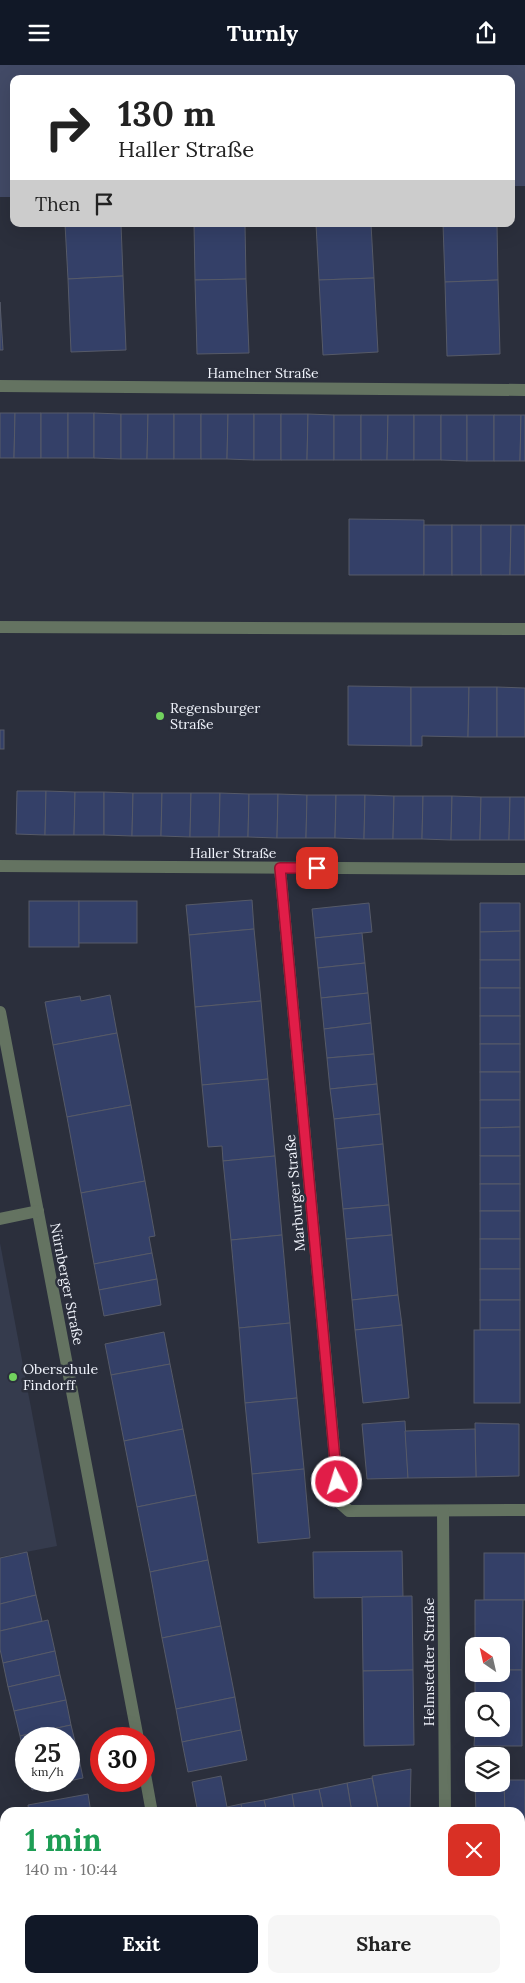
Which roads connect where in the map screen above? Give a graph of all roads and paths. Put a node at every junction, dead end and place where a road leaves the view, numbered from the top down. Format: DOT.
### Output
graph roads {
  1 [pos="0,386"];
  2 [pos="525,390"];
  3 [pos="0,627"];
  4 [pos="525,629"];
  5 [pos="0,867"];
  6 [pos="280,868"];
  7 [pos="525,869"];
  8 [pos="0,1012"];
  9 [pos="38,1211"];
  10 [pos="0,1219"];
  11 [pos="525,1510"];
  12 [pos="443,1511"];
  13 [pos="136,1727"];
  14 [pos="148,1792"];
  15 [pos="151,1807"];
  16 [pos="445,1807"];
  1 -- 2 [label="street, Hamelner Straße"];
  3 -- 4 [label="street"];
  5 -- 6 [label="street, Haller Straße"];
  6 -- 7 [label="street, Haller Straße"];
  6 -- 12 [label="street, Marburger Straße"];
  8 -- 9 [label="street, Nürnberger Straße"];
  9 -- 10 [label="street"];
  9 -- 13 [label="street, Nürnberger Straße"];
  11 -- 12 [label="street"];
  12 -- 16 [label="street, Helmstedter Straße"];
  14 -- 15 [label="street"];
}
